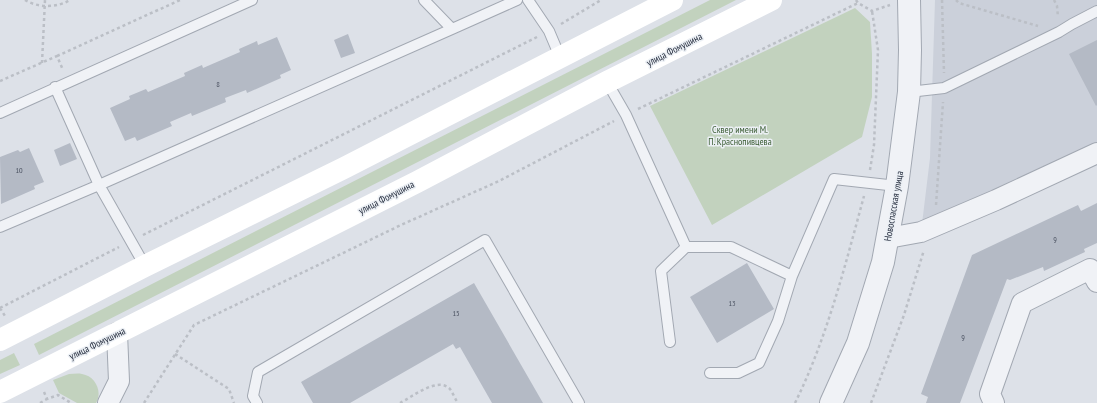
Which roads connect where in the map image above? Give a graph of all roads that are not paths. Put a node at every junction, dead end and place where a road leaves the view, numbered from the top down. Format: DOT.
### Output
graph roads {
  1 [pos="252,0"];
  2 [pos="424,0"];
  3 [pos="517,0"];
  4 [pos="528,0"];
  5 [pos="672,0"];
  6 [pos="771,0"];
  7 [pos="902,2"];
  8 [pos="1097,11"];
  9 [pos="452,29"];
  10 [pos="560,58"];
  11 [pos="607,82"];
  12 [pos="54,87"];
  13 [pos="909,92"];
  14 [pos="0,112"];
  15 [pos="1097,153"];
  16 [pos="99,185"];
  17 [pos="897,186"];
  18 [pos="0,227"];
  19 [pos="888,238"];
  20 [pos="686,247"];
  21 [pos="145,266"];
  22 [pos="792,276"];
  23 [pos="1097,282"];
  24 [pos="117,333"];
  25 [pos="0,340"];
  26 [pos="670,342"];
  27 [pos="710,373"];
  28 [pos="0,392"];
  29 [pos="108,403"];
  30 [pos="256,403"];
  31 [pos="579,403"];
  32 [pos="831,403"];
  33 [pos="994,403"];
  1 -- 12 [label="lane"];
  2 -- 9 [label="lane"];
  3 -- 9 [label="lane"];
  4 -- 10 [label="lane"];
  5 -- 10 [label="main road"];
  6 -- 11 [label="main road, улица Фомушина"];
  7 -- 13 [label="street, Новоспасская улица"];
  8 -- 13 [label="lane"];
  9 -- 16 [label="lane"];
  10 -- 21 [label="main road"];
  11 -- 20 [label="lane"];
  11 -- 24 [label="main road, улица Фомушина"];
  12 -- 14 [label="lane"];
  12 -- 16 [label="lane"];
  13 -- 17 [label="street, Новоспасская улица"];
  15 -- 19 [label="street"];
  16 -- 18 [label="lane"];
  16 -- 21 [label="lane"];
  17 -- 19 [label="street, Новоспасская улица"];
  17 -- 22 [label="lane"];
  19 -- 32 [label="street, Новоспасская улица"];
  20 -- 22 [label="lane"];
  20 -- 26 [label="lane"];
  21 -- 25 [label="main road"];
  22 -- 27 [label="lane"];
  23 -- 33 [label="street"];
  24 -- 28 [label="main road, улица Фомушина"];
  24 -- 29 [label="street"];
  30 -- 31 [label="lane"];
}
